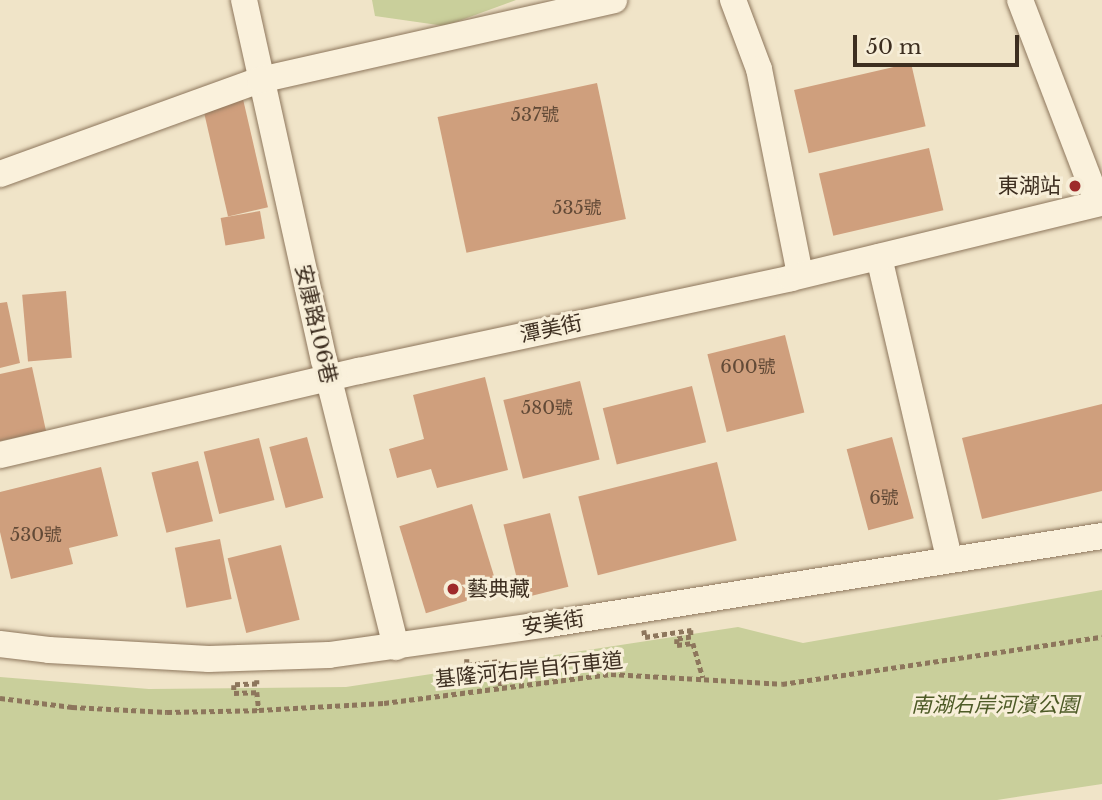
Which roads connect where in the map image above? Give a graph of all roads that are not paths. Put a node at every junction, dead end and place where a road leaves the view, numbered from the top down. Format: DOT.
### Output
graph roads {
  1 [pos="244,0"];
  2 [pos="614,0"];
  3 [pos="733,0"];
  4 [pos="1020,0"];
  5 [pos="260,80"];
  6 [pos="0,174"];
  7 [pos="1100,203"];
  8 [pos="878,257"];
  9 [pos="800,275"];
  10 [pos="328,378"];
  11 [pos="0,455"];
  12 [pos="1102,536"];
  13 [pos="949,559"];
  14 [pos="0,644"];
  15 [pos="396,647"];
  1 -- 5 [label="street, 安康路106巷"];
  2 -- 5 [label="street"];
  3 -- 9 [label="street"];
  4 -- 7 [label="street"];
  5 -- 6 [label="street"];
  5 -- 10 [label="street, 安康路106巷"];
  7 -- 8 [label="street, 潭美街"];
  8 -- 9 [label="street, 潭美街"];
  8 -- 13 [label="street"];
  9 -- 10 [label="street, 潭美街"];
  10 -- 11 [label="street, 潭美街"];
  10 -- 15 [label="street, 安康路106巷"];
  12 -- 13 [label="street, 安美街"];
  13 -- 15 [label="street, 安美街"];
  14 -- 15 [label="street, 安美街"];
}
